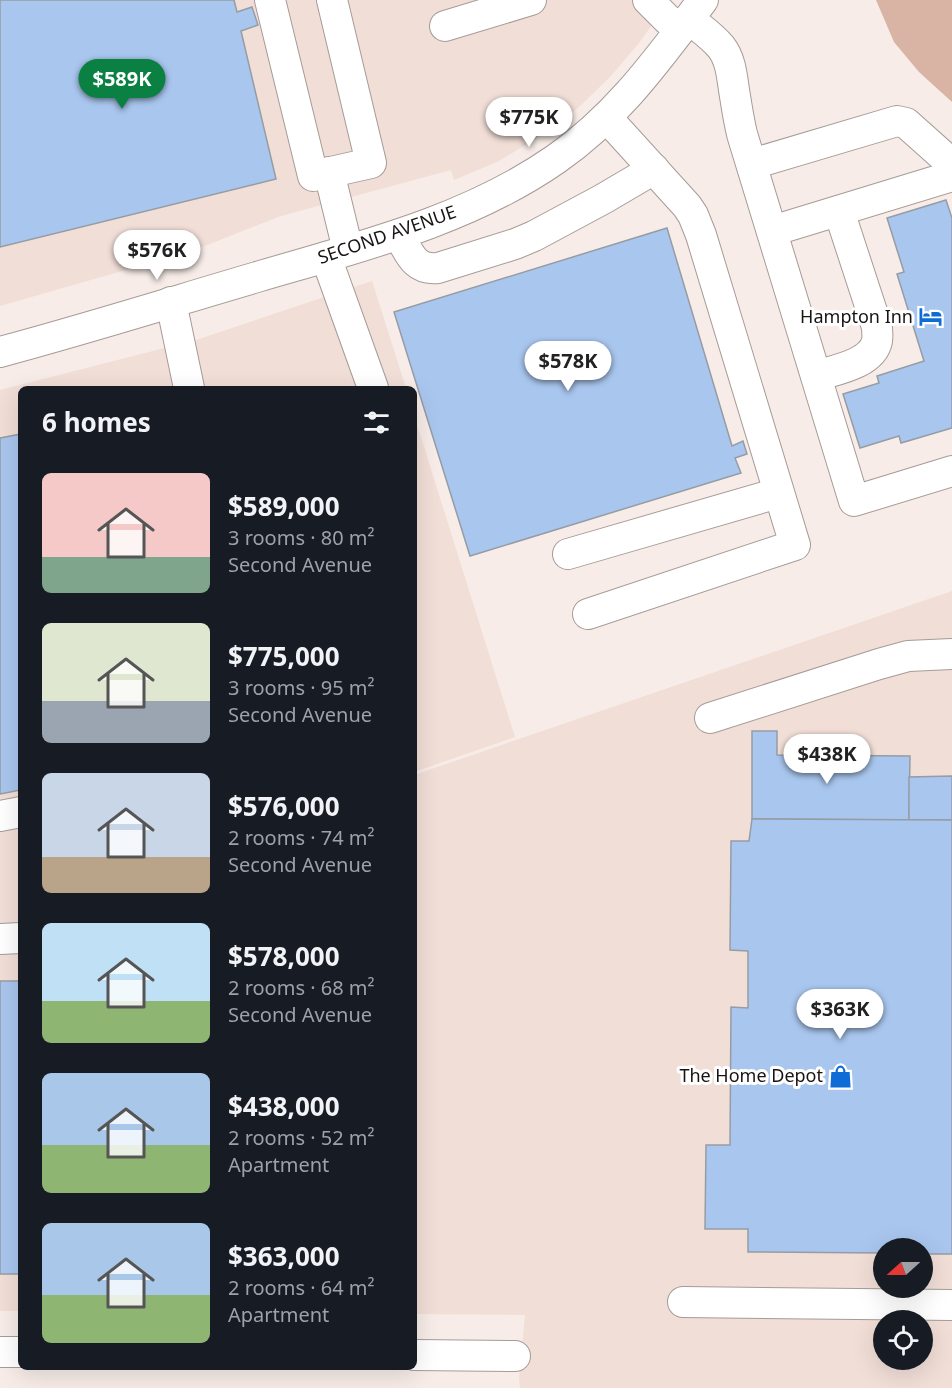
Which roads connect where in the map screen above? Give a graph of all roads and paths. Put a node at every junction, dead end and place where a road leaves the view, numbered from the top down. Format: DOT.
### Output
graph roads {
  1 [pos="270,0"];
  2 [pos="332,0"];
  3 [pos="531,0"];
  4 [pos="648,0"];
  5 [pos="691,16"];
  6 [pos="445,26"];
  7 [pos="607,118"];
  8 [pos="752,164"];
  9 [pos="952,164"];
  10 [pos="654,169"];
  11 [pos="329,172"];
  12 [pos="952,176"];
  13 [pos="840,211"];
  14 [pos="772,231"];
  15 [pos="399,235"];
  16 [pos="337,253"];
  17 [pos="171,302"];
  18 [pos="0,352"];
  19 [pos="816,376"];
  20 [pos="189,386"];
  21 [pos="372,386"];
  22 [pos="952,471"];
  23 [pos="778,493"];
  24 [pos="568,554"];
  25 [pos="588,614"];
  26 [pos="952,654"];
  27 [pos="710,718"];
  28 [pos="18,813"];
  29 [pos="0,816"];
  30 [pos="18,938"];
  31 [pos="0,939"];
  32 [pos="682,1302"];
  33 [pos="952,1305"];
  34 [pos="0,1352"];
  35 [pos="18,1352"];
  36 [pos="417,1355"];
  37 [pos="515,1356"];
  1 -- 11 [label="street"];
  2 -- 11 [label="street"];
  3 -- 6 [label="street"];
  4 -- 5 [label="street"];
  5 -- 7 [label="street, SECOND AVENUE"];
  5 -- 8 [label="street"];
  7 -- 10 [label="street"];
  7 -- 15 [label="street, SECOND AVENUE"];
  8 -- 9 [label="street"];
  8 -- 14 [label="street"];
  10 -- 15 [label="street"];
  10 -- 23 [label="street"];
  11 -- 16 [label="street"];
  12 -- 13 [label="street"];
  13 -- 14 [label="street"];
  13 -- 19 [label="street"];
  14 -- 19 [label="street"];
  15 -- 16 [label="street, SECOND AVENUE"];
  16 -- 17 [label="street, SECOND AVENUE"];
  16 -- 21 [label="street"];
  17 -- 18 [label="street, SECOND AVENUE"];
  17 -- 20 [label="street"];
  19 -- 22 [label="street"];
  23 -- 24 [label="street"];
  23 -- 25 [label="street"];
  26 -- 27 [label="street"];
  28 -- 29 [label="street"];
  30 -- 31 [label="street"];
  32 -- 33 [label="street"];
  34 -- 35 [label="street"];
  36 -- 37 [label="street"];
}
